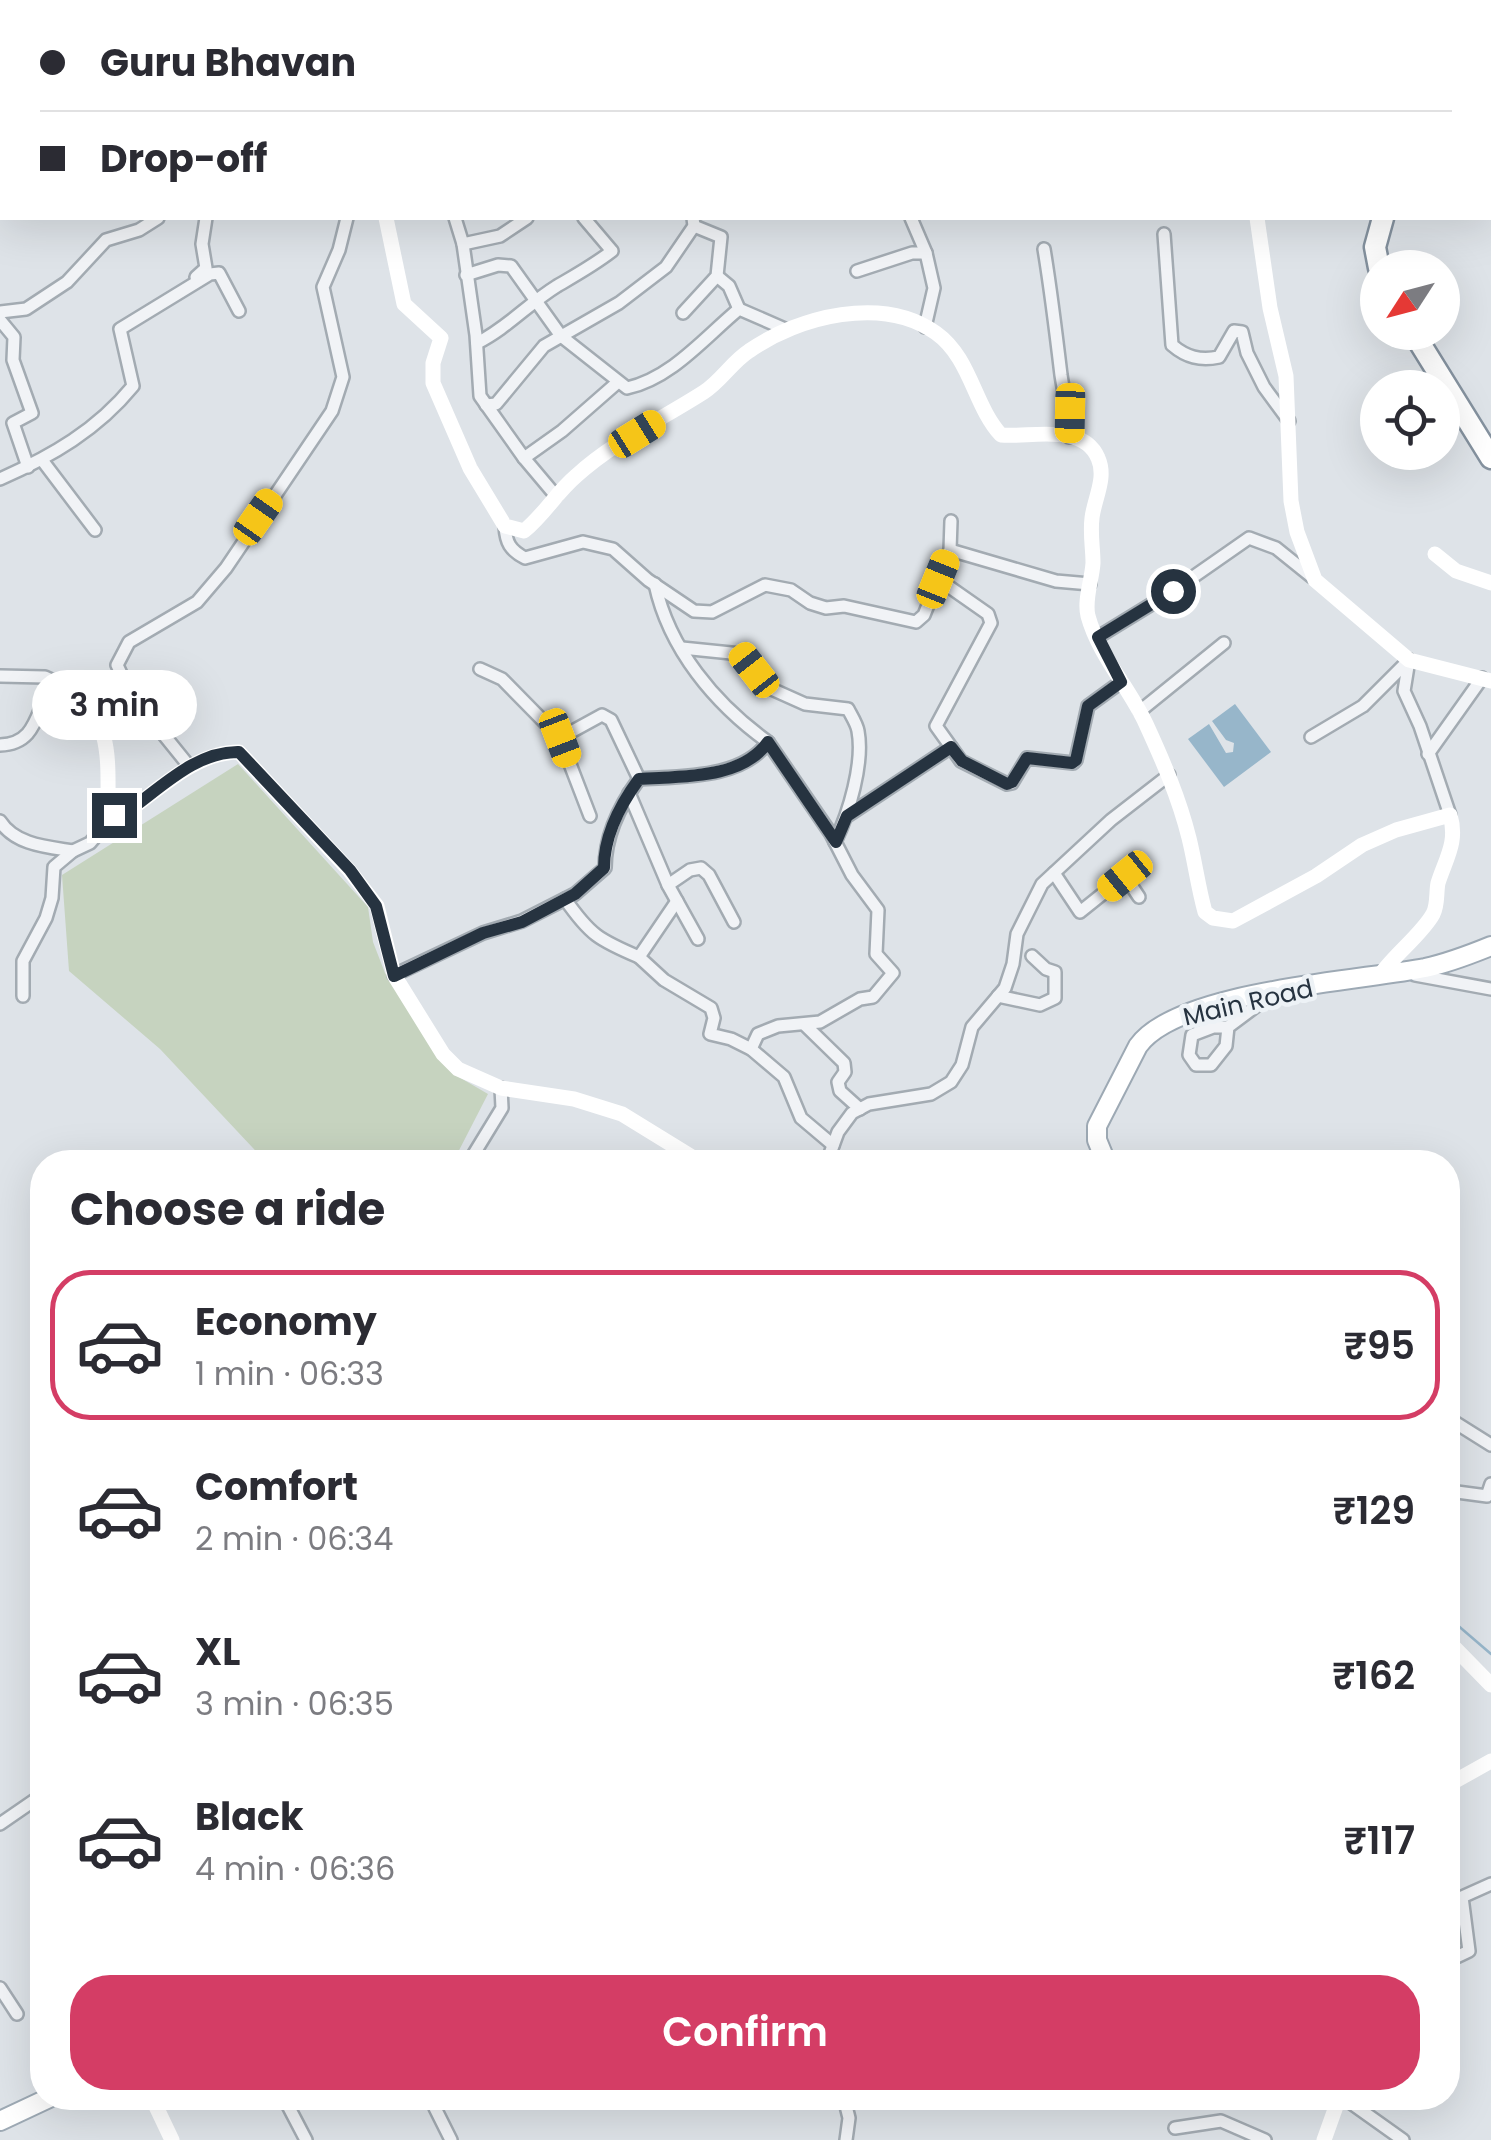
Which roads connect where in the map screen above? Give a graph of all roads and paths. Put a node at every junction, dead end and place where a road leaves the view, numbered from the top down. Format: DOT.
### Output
graph roads {
  1 [pos="155,220"];
  2 [pos="206,220"];
  3 [pos="346,220"];
  4 [pos="386,220"];
  5 [pos="456,220"];
  6 [pos="524,220"];
  7 [pos="586,220"];
  8 [pos="912,220"];
  9 [pos="1257,220"];
  10 [pos="1382,220"];
  11 [pos="693,222"];
  12 [pos="1164,234"];
  13 [pos="463,244"];
  14 [pos="1044,249"];
  15 [pos="1375,250"];
  16 [pos="926,253"];
  17 [pos="857,271"];
  18 [pos="466,275"];
  19 [pos="718,276"];
  20 [pos="190,284"];
  21 [pos="537,302"];
  22 [pos="739,309"];
  23 [pos="0,312"];
  24 [pos="239,312"];
  25 [pos="682,313"];
  26 [pos="0,320"];
  27 [pos="925,327"];
  28 [pos="785,330"];
  29 [pos="561,336"];
  30 [pos="476,344"];
  31 [pos="1424,350"];
  32 [pos="618,382"];
  33 [pos="486,406"];
  34 [pos="1289,420"];
  35 [pos="1069,437"];
  36 [pos="524,458"];
  37 [pos="1491,458"];
  38 [pos="42,460"];
  39 [pos="28,467"];
  40 [pos="0,479"];
  41 [pos="556,496"];
  42 [pos="951,521"];
  43 [pos="505,526"];
  44 [pos="95,530"];
  45 [pos="950,550"];
  46 [pos="1435,554"];
  47 [pos="938,579"];
  48 [pos="1315,580"];
  49 [pos="1491,583"];
  50 [pos="655,584"];
  51 [pos="1090,584"];
  52 [pos="1098,637"];
  53 [pos="1224,644"];
  54 [pos="682,648"];
  55 [pos="1409,660"];
  56 [pos="480,669"];
  57 [pos="0,676"];
  58 [pos="1487,679"];
  59 [pos="1121,682"];
  60 [pos="67,687"];
  61 [pos="1140,711"];
  62 [pos="1311,737"];
  63 [pos="560,738"];
  64 [pos="768,742"];
  65 [pos="0,745"];
  66 [pos="951,747"];
  67 [pos="1428,754"];
  68 [pos="189,766"];
  69 [pos="1169,775"];
  70 [pos="639,779"];
  71 [pos="629,793"];
  72 [pos="114,815"];
  73 [pos="1450,815"];
  74 [pos="590,816"];
  75 [pos="847,816"];
  76 [pos="0,821"];
  77 [pos="836,842"];
  78 [pos="73,851"];
  79 [pos="1054,872"];
  80 [pos="668,885"];
  81 [pos="1139,897"];
  82 [pos="565,900"];
  83 [pos="677,901"];
  84 [pos="734,922"];
  85 [pos="698,939"];
  86 [pos="1491,946"];
  87 [pos="1032,956"];
  88 [pos="638,957"];
  89 [pos="1388,973"];
  90 [pos="394,976"];
  91 [pos="1491,989"];
  92 [pos="1274,992"];
  93 [pos="23,996"];
  94 [pos="998,996"];
  95 [pos="805,1025"];
  96 [pos="1228,1028"];
  97 [pos="751,1049"];
  98 [pos="500,1088"];
  99 [pos="860,1109"];
  100 [pos="833,1145"];
  101 [pos="477,1150"];
  102 [pos="680,1150"];
  103 [pos="831,1150"];
  104 [pos="1101,1150"];
  105 [pos="1460,1425"];
  106 [pos="1491,1444"];
  107 [pos="1491,1484"];
  108 [pos="1460,1492"];
  109 [pos="1460,1653"];
  110 [pos="1491,1684"];
  111 [pos="1491,1761"];
  112 [pos="1460,1778"];
  113 [pos="30,1803"];
  114 [pos="0,1824"];
  115 [pos="1491,1884"];
  116 [pos="1460,1955"];
  117 [pos="0,1988"];
  118 [pos="17,2014"];
  119 [pos="30,2107"];
  120 [pos="158,2110"];
  121 [pos="290,2110"];
  122 [pos="436,2110"];
  123 [pos="847,2110"];
  124 [pos="1337,2110"];
  125 [pos="1359,2110"];
  126 [pos="0,2121"];
  127 [pos="1175,2128"];
  128 [pos="172,2140"];
  129 [pos="306,2140"];
  130 [pos="451,2140"];
  131 [pos="846,2140"];
  132 [pos="1265,2140"];
  133 [pos="1324,2140"];
  134 [pos="1403,2140"];
  1 -- 23 [label="street"];
  2 -- 20 [label="street"];
  3 -- 68 [label="street"];
  4 -- 43 [label="street"];
  5 -- 13 [label="street"];
  6 -- 13 [label="street"];
  7 -- 21 [label="street"];
  8 -- 16 [label="street"];
  9 -- 34 [label="street"];
  10 -- 15 [label="highway"];
  11 -- 19 [label="street"];
  11 -- 29 [label="street"];
  12 -- 34 [label="street"];
  13 -- 18 [label="street"];
  14 -- 35 [label="street"];
  16 -- 17 [label="street"];
  16 -- 27 [label="street"];
  18 -- 21 [label="street"];
  18 -- 30 [label="street"];
  19 -- 22 [label="street"];
  19 -- 25 [label="street"];
  20 -- 24 [label="street"];
  20 -- 38 [label="street"];
  21 -- 29 [label="street"];
  21 -- 30 [label="street"];
  22 -- 28 [label="street"];
  22 -- 32 [label="street"];
  26 -- 39 [label="street"];
  27 -- 28 [label="street"];
  27 -- 35 [label="street"];
  28 -- 41 [label="street"];
  29 -- 32 [label="street"];
  29 -- 33 [label="street"];
  30 -- 33 [label="street"];
  31 -- 37 [label="highway"];
  32 -- 36 [label="street"];
  33 -- 36 [label="street"];
  34 -- 48 [label="street"];
  35 -- 51 [label="street"];
  36 -- 41 [label="street"];
  38 -- 39 [label="street"];
  38 -- 44 [label="street"];
  39 -- 40 [label="street"];
  41 -- 43 [label="street"];
  42 -- 45 [label="street"];
  43 -- 50 [label="street"];
  45 -- 47 [label="street"];
  45 -- 51 [label="street"];
  46 -- 49 [label="street"];
  47 -- 50 [label="street"];
  47 -- 66 [label="street"];
  48 -- 52 [label="street"];
  48 -- 55 [label="street"];
  50 -- 54 [label="street"];
  51 -- 52 [label="street"];
  52 -- 59 [label="street"];
  53 -- 61 [label="street"];
  54 -- 64 [label="street"];
  54 -- 75 [label="street"];
  55 -- 58 [label="street"];
  55 -- 62 [label="street"];
  55 -- 67 [label="street"];
  56 -- 63 [label="street"];
  57 -- 60 [label="street"];
  58 -- 67 [label="street"];
  59 -- 61 [label="street"];
  59 -- 66 [label="street"];
  60 -- 65 [label="street"];
  60 -- 72 [label="street"];
  61 -- 69 [label="street"];
  63 -- 70 [label="street"];
  63 -- 74 [label="street"];
  64 -- 70 [label="street"];
  64 -- 77 [label="street"];
  66 -- 75 [label="street"];
  67 -- 73 [label="street"];
  68 -- 72 [label="street"];
  68 -- 90 [label="street"];
  69 -- 73 [label="street"];
  69 -- 79 [label="street"];
  70 -- 71 [label="street"];
  71 -- 80 [label="street"];
  71 -- 82 [label="street"];
  72 -- 78 [label="street"];
  73 -- 89 [label="street"];
  75 -- 77 [label="street"];
  76 -- 78 [label="street"];
  77 -- 95 [label="street"];
  78 -- 93 [label="street"];
  79 -- 81 [label="street"];
  79 -- 94 [label="street"];
  80 -- 83 [label="street"];
  80 -- 84 [label="street"];
  82 -- 88 [label="street"];
  82 -- 90 [label="street"];
  83 -- 85 [label="street"];
  83 -- 88 [label="street"];
  86 -- 89 [label="main road, Main Road"];
  87 -- 94 [label="street"];
  88 -- 97 [label="street"];
  89 -- 91 [label="street"];
  89 -- 92 [label="main road, Main Road"];
  90 -- 98 [label="street"];
  92 -- 96 [label="street"];
  92 -- 104 [label="main road, Main Road"];
  94 -- 99 [label="street"];
  95 -- 97 [label="street"];
  95 -- 99 [label="street"];
  97 -- 100 [label="street"];
  98 -- 101 [label="street"];
  98 -- 102 [label="street"];
  99 -- 100 [label="street"];
  100 -- 103 [label="street"];
  105 -- 106 [label="street"];
  107 -- 108 [label="street"];
  109 -- 110 [label="street"];
  111 -- 112 [label="street"];
  113 -- 114 [label="street"];
  115 -- 116 [label="street"];
  117 -- 118 [label="street"];
  119 -- 126 [label="main road"];
  120 -- 128 [label="street"];
  121 -- 129 [label="street"];
  122 -- 130 [label="street"];
  123 -- 131 [label="street"];
  124 -- 133 [label="street"];
  125 -- 134 [label="street"];
  127 -- 132 [label="street"];
}
